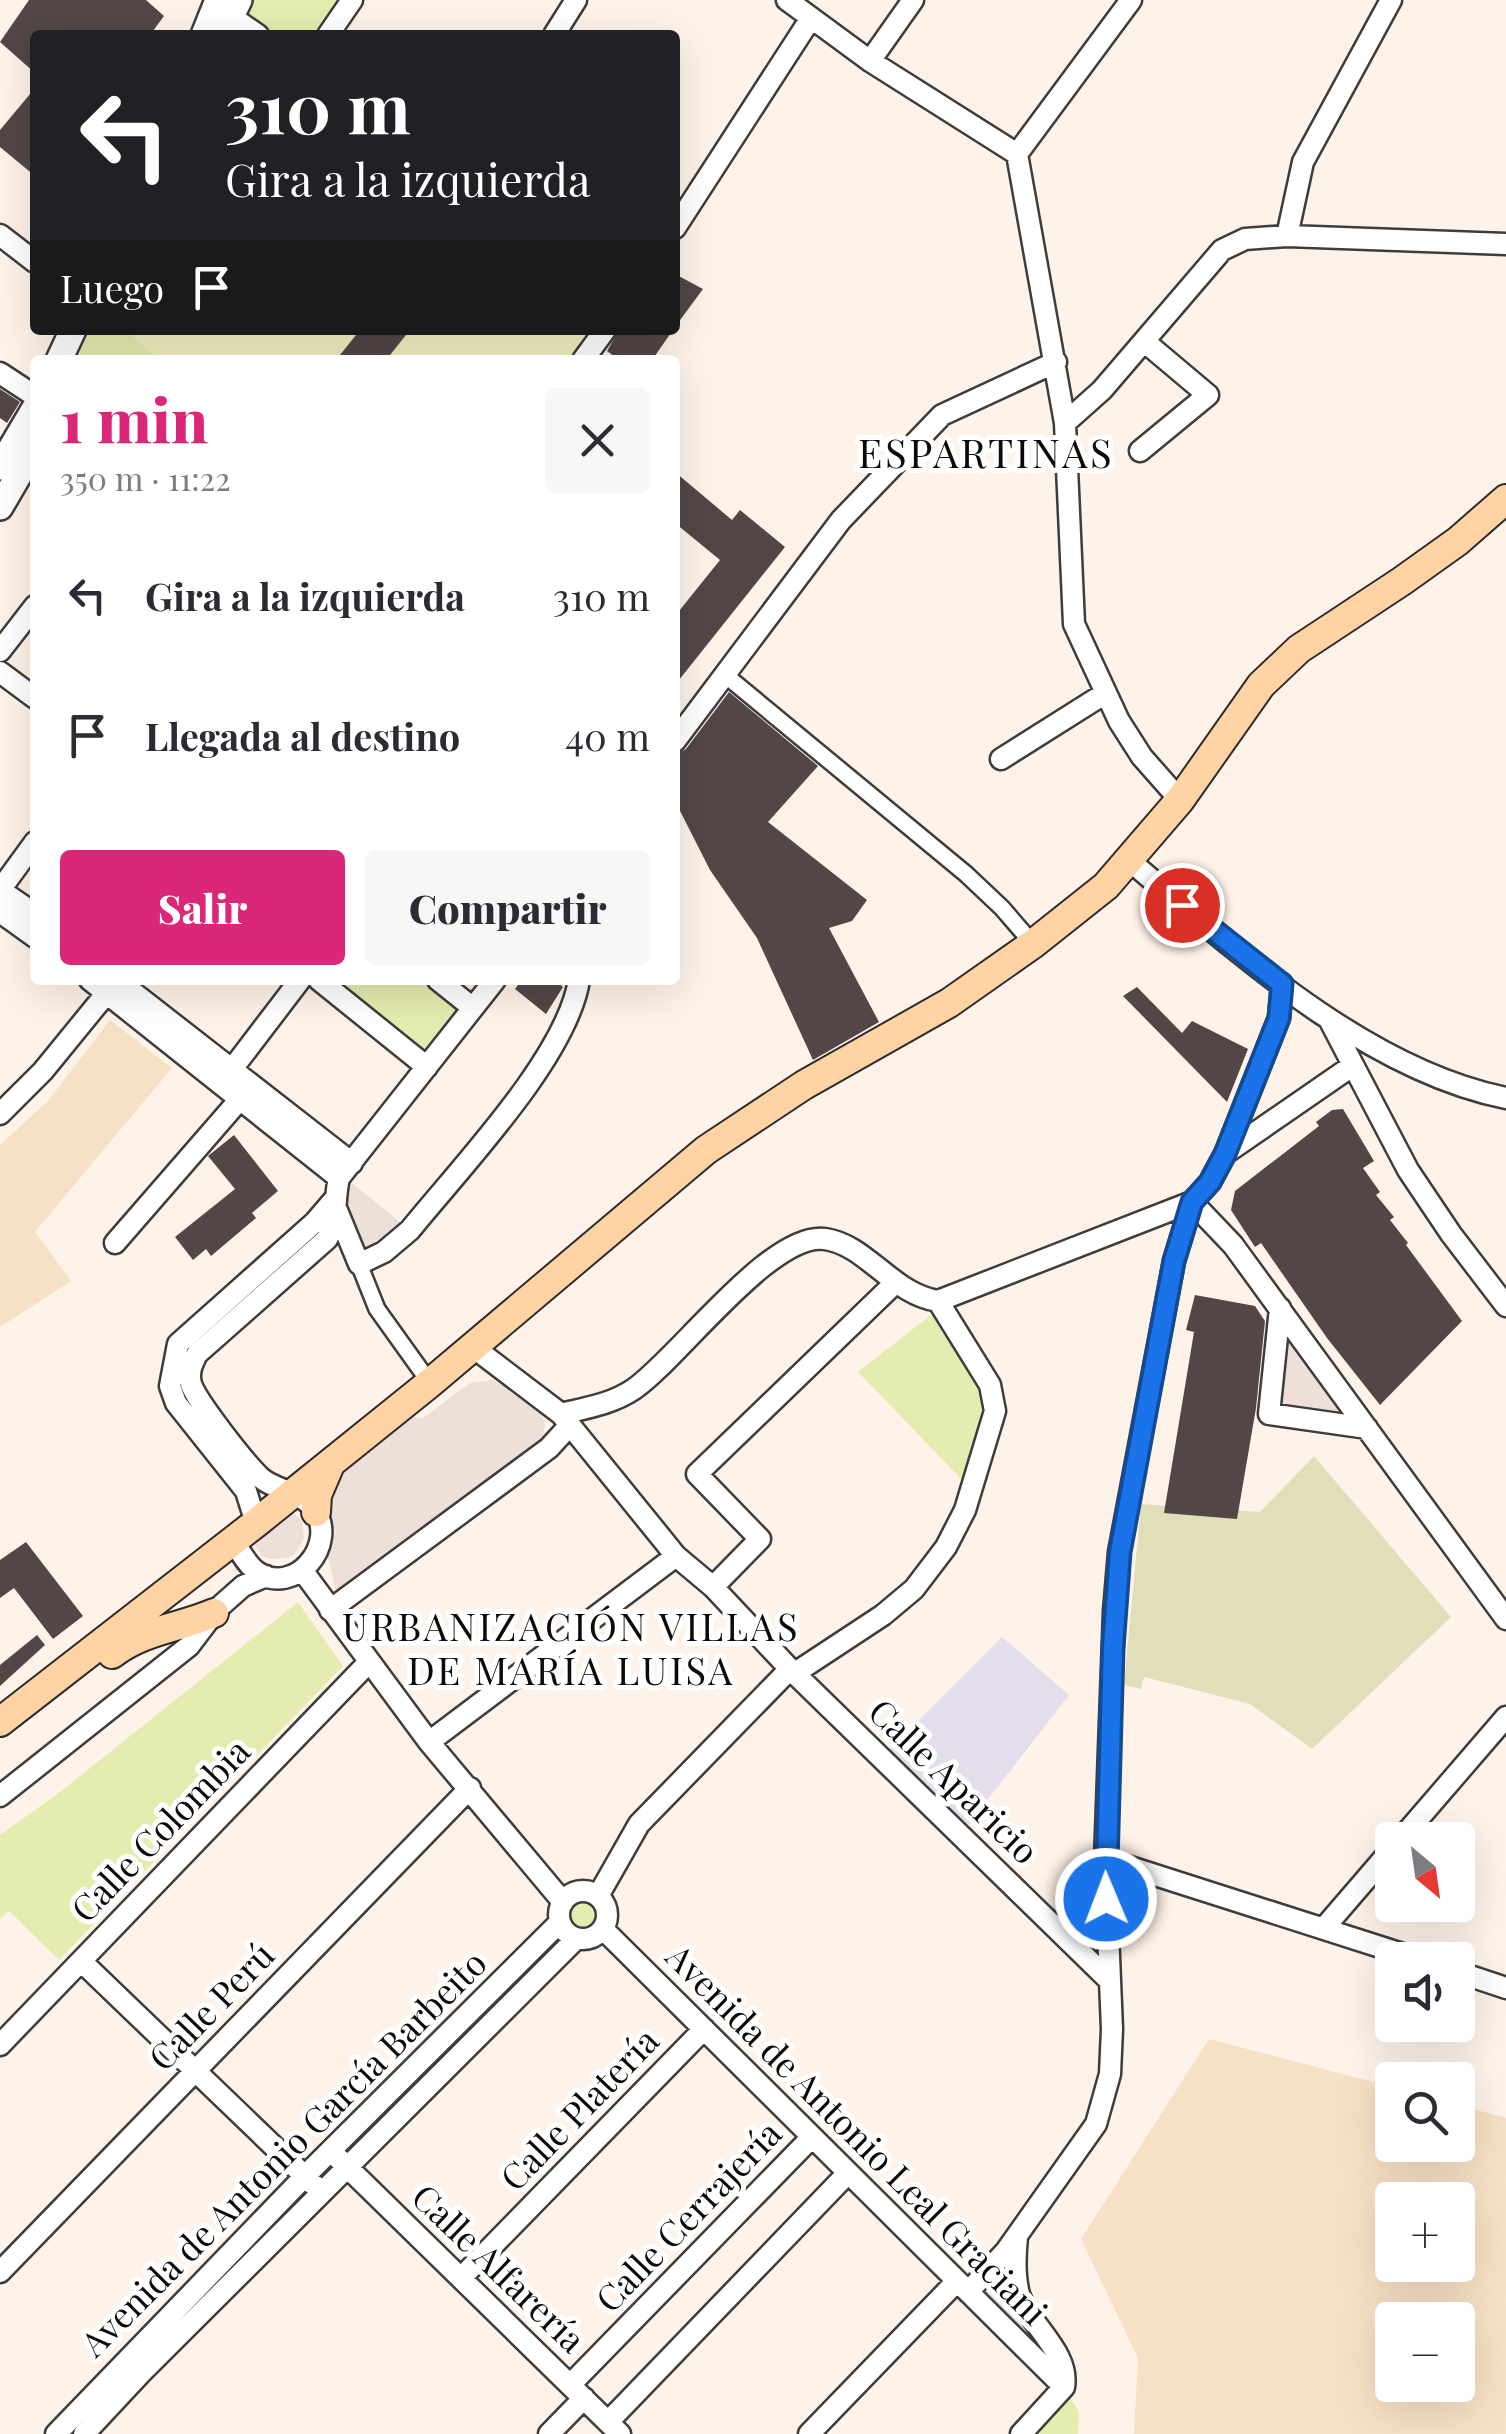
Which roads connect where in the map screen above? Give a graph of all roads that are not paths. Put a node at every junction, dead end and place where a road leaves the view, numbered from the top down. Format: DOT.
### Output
graph roads {
  1 [pos="352,0"];
  2 [pos="576,0"];
  3 [pos="786,0"];
  4 [pos="913,0"];
  5 [pos="1131,0"];
  6 [pos="1391,0"];
  7 [pos="225,11"];
  8 [pos="815,14"];
  9 [pos="208,30"];
  10 [pos="251,30"];
  11 [pos="331,30"];
  12 [pos="557,30"];
  13 [pos="870,60"];
  14 [pos="1017,154"];
  15 [pos="680,220"];
  16 [pos="0,235"];
  17 [pos="1287,236"];
  18 [pos="1506,244"];
  19 [pos="30,258"];
  20 [pos="1145,342"];
  21 [pos="1056,362"];
  22 [pos="0,373"];
  23 [pos="30,393"];
  24 [pos="1065,423"];
  25 [pos="30,441"];
  26 [pos="30,442"];
  27 [pos="1140,451"];
  28 [pos="0,468"];
  29 [pos="1506,498"];
  30 [pos="0,507"];
  31 [pos="30,612"];
  32 [pos="0,651"];
  33 [pos="0,672"];
  34 [pos="724,674"];
  35 [pos="30,694"];
  36 [pos="1104,694"];
  37 [pos="680,734"];
  38 [pos="1001,760"];
  39 [pos="1180,800"];
  40 [pos="30,849"];
  41 [pos="1130,861"];
  42 [pos="0,890"];
  43 [pos="30,911"];
  44 [pos="0,912"];
  45 [pos="30,933"];
  46 [pos="1033,944"];
  47 [pos="1282,984"];
  48 [pos="106,985"];
  49 [pos="110,985"];
  50 [pos="296,985"];
  51 [pos="325,985"];
  52 [pos="444,985"];
  53 [pos="491,985"];
  54 [pos="578,985"];
  55 [pos="473,1008"];
  56 [pos="1330,1021"];
  57 [pos="427,1066"];
  58 [pos="1352,1066"];
  59 [pos="227,1075"];
  60 [pos="241,1098"];
  61 [pos="1506,1098"];
  62 [pos="0,1114"];
  63 [pos="1225,1154"];
  64 [pos="346,1171"];
  65 [pos="334,1201"];
  66 [pos="1192,1202"];
  67 [pos="115,1243"];
  68 [pos="359,1264"];
  69 [pos="894,1283"];
  70 [pos="938,1301"];
  71 [pos="1505,1306"];
  72 [pos="1280,1308"];
  73 [pos="473,1347"];
  74 [pos="181,1368"];
  75 [pos="430,1383"];
  76 [pos="565,1420"];
  77 [pos="1367,1428"];
  78 [pos="333,1460"];
  79 [pos="292,1493"];
  80 [pos="316,1512"];
  81 [pos="256,1523"];
  82 [pos="233,1541"];
  83 [pos="676,1556"];
  84 [pos="302,1570"];
  85 [pos="266,1576"];
  86 [pos="713,1587"];
  87 [pos="330,1610"];
  88 [pos="214,1613"];
  89 [pos="1506,1619"];
  90 [pos="369,1662"];
  91 [pos="793,1671"];
  92 [pos="1506,1717"];
  93 [pos="0,1722"];
  94 [pos="0,1740"];
  95 [pos="429,1742"];
  96 [pos="470,1788"];
  97 [pos="0,1796"];
  98 [pos="1416,1822"];
  99 [pos="1105,1859"];
  100 [pos="1375,1868"];
  101 [pos="598,1896"];
  102 [pos="562,1912"];
  103 [pos="1324,1928"];
  104 [pos="603,1929"];
  105 [pos="576,1939"];
  106 [pos="1375,1945"];
  107 [pos="81,1961"];
  108 [pos="1475,1978"];
  109 [pos="1108,1979"];
  110 [pos="1506,1988"];
  111 [pos="704,2030"];
  112 [pos="0,2045"];
  113 [pos="196,2070"];
  114 [pos="812,2137"];
  115 [pos="330,2151"];
  116 [pos="349,2169"];
  117 [pos="848,2172"];
  118 [pos="305,2176"];
  119 [pos="323,2194"];
  120 [pos="1018,2234"];
  121 [pos="0,2272"];
  122 [pos="461,2278"];
  123 [pos="963,2286"];
  124 [pos="1020,2296"];
  125 [pos="989,2312"];
  126 [pos="1064,2387"];
  127 [pos="577,2392"];
  128 [pos="614,2428"];
  129 [pos="56,2434"];
  130 [pos="84,2434"];
  131 [pos="549,2434"];
  132 [pos="809,2434"];
  133 [pos="1021,2434"];
  1 -- 11 [label="street"];
  2 -- 12 [label="street"];
  3 -- 8 [label="street"];
  4 -- 13 [label="street"];
  5 -- 14 [label="street"];
  6 -- 17 [label="street"];
  7 -- 9 [label="street"];
  7 -- 10 [label="street"];
  8 -- 13 [label="street"];
  8 -- 15 [label="street"];
  13 -- 14 [label="street"];
  14 -- 21 [label="street"];
  16 -- 19 [label="street"];
  17 -- 18 [label="street"];
  17 -- 20 [label="street"];
  20 -- 24 [label="street"];
  20 -- 27 [label="street"];
  21 -- 24 [label="street"];
  21 -- 34 [label="street"];
  22 -- 23 [label="street"];
  24 -- 36 [label="street"];
  25 -- 28 [label="street"];
  26 -- 30 [label="street"];
  29 -- 39 [label="main road"];
  31 -- 32 [label="street"];
  33 -- 35 [label="street"];
  34 -- 37 [label="street"];
  34 -- 46 [label="street"];
  36 -- 38 [label="street"];
  36 -- 39 [label="street"];
  39 -- 41 [label="main road"];
  40 -- 42 [label="street"];
  41 -- 46 [label="main road"];
  41 -- 47 [label="street"];
  42 -- 43 [label="street"];
  44 -- 45 [label="street"];
  46 -- 73 [label="main road"];
  47 -- 56 [label="street"];
  47 -- 63 [label="street"];
  48 -- 62 [label="street"];
  49 -- 59 [label="street"];
  50 -- 59 [label="street"];
  51 -- 57 [label="street"];
  52 -- 55 [label="street"];
  53 -- 55 [label="street"];
  54 -- 68 [label="street"];
  55 -- 57 [label="street"];
  56 -- 58 [label="street"];
  56 -- 61 [label="street"];
  57 -- 64 [label="street"];
  58 -- 63 [label="street"];
  58 -- 71 [label="street"];
  59 -- 60 [label="street"];
  59 -- 64 [label="street"];
  60 -- 64 [label="street"];
  60 -- 67 [label="street"];
  63 -- 66 [label="street"];
  64 -- 65 [label="street"];
  65 -- 68 [label="street"];
  65 -- 74 [label="street"];
  66 -- 70 [label="street"];
  66 -- 72 [label="street"];
  66 -- 99 [label="street"];
  68 -- 75 [label="street"];
  69 -- 70 [label="street"];
  69 -- 76 [label="street"];
  69 -- 86 [label="street"];
  70 -- 91 [label="street"];
  72 -- 77 [label="street"];
  72 -- 77 [label="street"];
  73 -- 75 [label="main road"];
  73 -- 76 [label="street, Calle Aparicio"];
  74 -- 79 [label="street"];
  74 -- 81 [label="street"];
  75 -- 78 [label="main road"];
  76 -- 83 [label="street, Calle Aparicio"];
  76 -- 87 [label="street"];
  77 -- 89 [label="street"];
  78 -- 79 [label="main road"];
  78 -- 80 [label="main road"];
  79 -- 80 [label="street"];
  79 -- 81 [label="main road"];
  80 -- 84 [label="street"];
  81 -- 82 [label="main road"];
  82 -- 85 [label="street"];
  82 -- 93 [label="main road"];
  83 -- 86 [label="street, Calle Aparicio"];
  83 -- 95 [label="street"];
  84 -- 85 [label="street"];
  84 -- 87 [label="street"];
  85 -- 88 [label="street"];
  86 -- 91 [label="street, Calle Aparicio"];
  87 -- 90 [label="street"];
  88 -- 94 [label="main road"];
  88 -- 97 [label="street"];
  90 -- 95 [label="street"];
  90 -- 107 [label="street, Calle Colombia"];
  91 -- 101 [label="street"];
  91 -- 109 [label="street, Calle Aparicio"];
  92 -- 98 [label="street"];
  95 -- 96 [label="street"];
  96 -- 102 [label="street"];
  96 -- 113 [label="street, Calle Perú"];
  99 -- 103 [label="street"];
  99 -- 109 [label="street"];
  100 -- 103 [label="street"];
  101 -- 102 [label="street"];
  101 -- 104 [label="street"];
  102 -- 105 [label="street"];
  102 -- 115 [label="street, Avenida de Antonio García Barbeito"];
  103 -- 106 [label="street"];
  104 -- 105 [label="street"];
  104 -- 111 [label="street, Avenida de Antonio Leal Graciani"];
  105 -- 116 [label="street, Avenida de Antonio García Barbeito"];
  107 -- 112 [label="street, Calle Colombia"];
  107 -- 113 [label="street"];
  108 -- 110 [label="street"];
  109 -- 120 [label="street"];
  111 -- 114 [label="street, Avenida de Antonio Leal Graciani"];
  111 -- 122 [label="street, Calle Platería"];
  113 -- 118 [label="street"];
  113 -- 121 [label="street, Calle Perú"];
  114 -- 117 [label="street, Avenida de Antonio Leal Graciani"];
  114 -- 127 [label="street, Calle Cerrajería"];
  115 -- 116 [label="street, Calle Alfarería"];
  115 -- 118 [label="street, Avenida de Antonio García Barbeito"];
  116 -- 119 [label="street, Avenida de Antonio García Barbeito"];
  116 -- 122 [label="street, Calle Alfarería"];
  117 -- 123 [label="street, Avenida de Antonio Leal Graciani"];
  117 -- 128 [label="street"];
  118 -- 119 [label="street"];
  118 -- 129 [label="street, Avenida de Antonio García Barbeito"];
  119 -- 130 [label="street, Avenida de Antonio García Barbeito"];
  120 -- 123 [label="street"];
  120 -- 124 [label="street"];
  122 -- 127 [label="street, Calle Alfarería"];
  123 -- 125 [label="street, Avenida de Antonio Leal Graciani"];
  123 -- 132 [label="street"];
  124 -- 125 [label="street"];
  124 -- 126 [label="street"];
  125 -- 126 [label="street, Avenida de Antonio Leal Graciani"];
  126 -- 133 [label="street"];
  127 -- 128 [label="street, Calle Alfarería"];
  127 -- 131 [label="street, Calle Cerrajería"];
}
